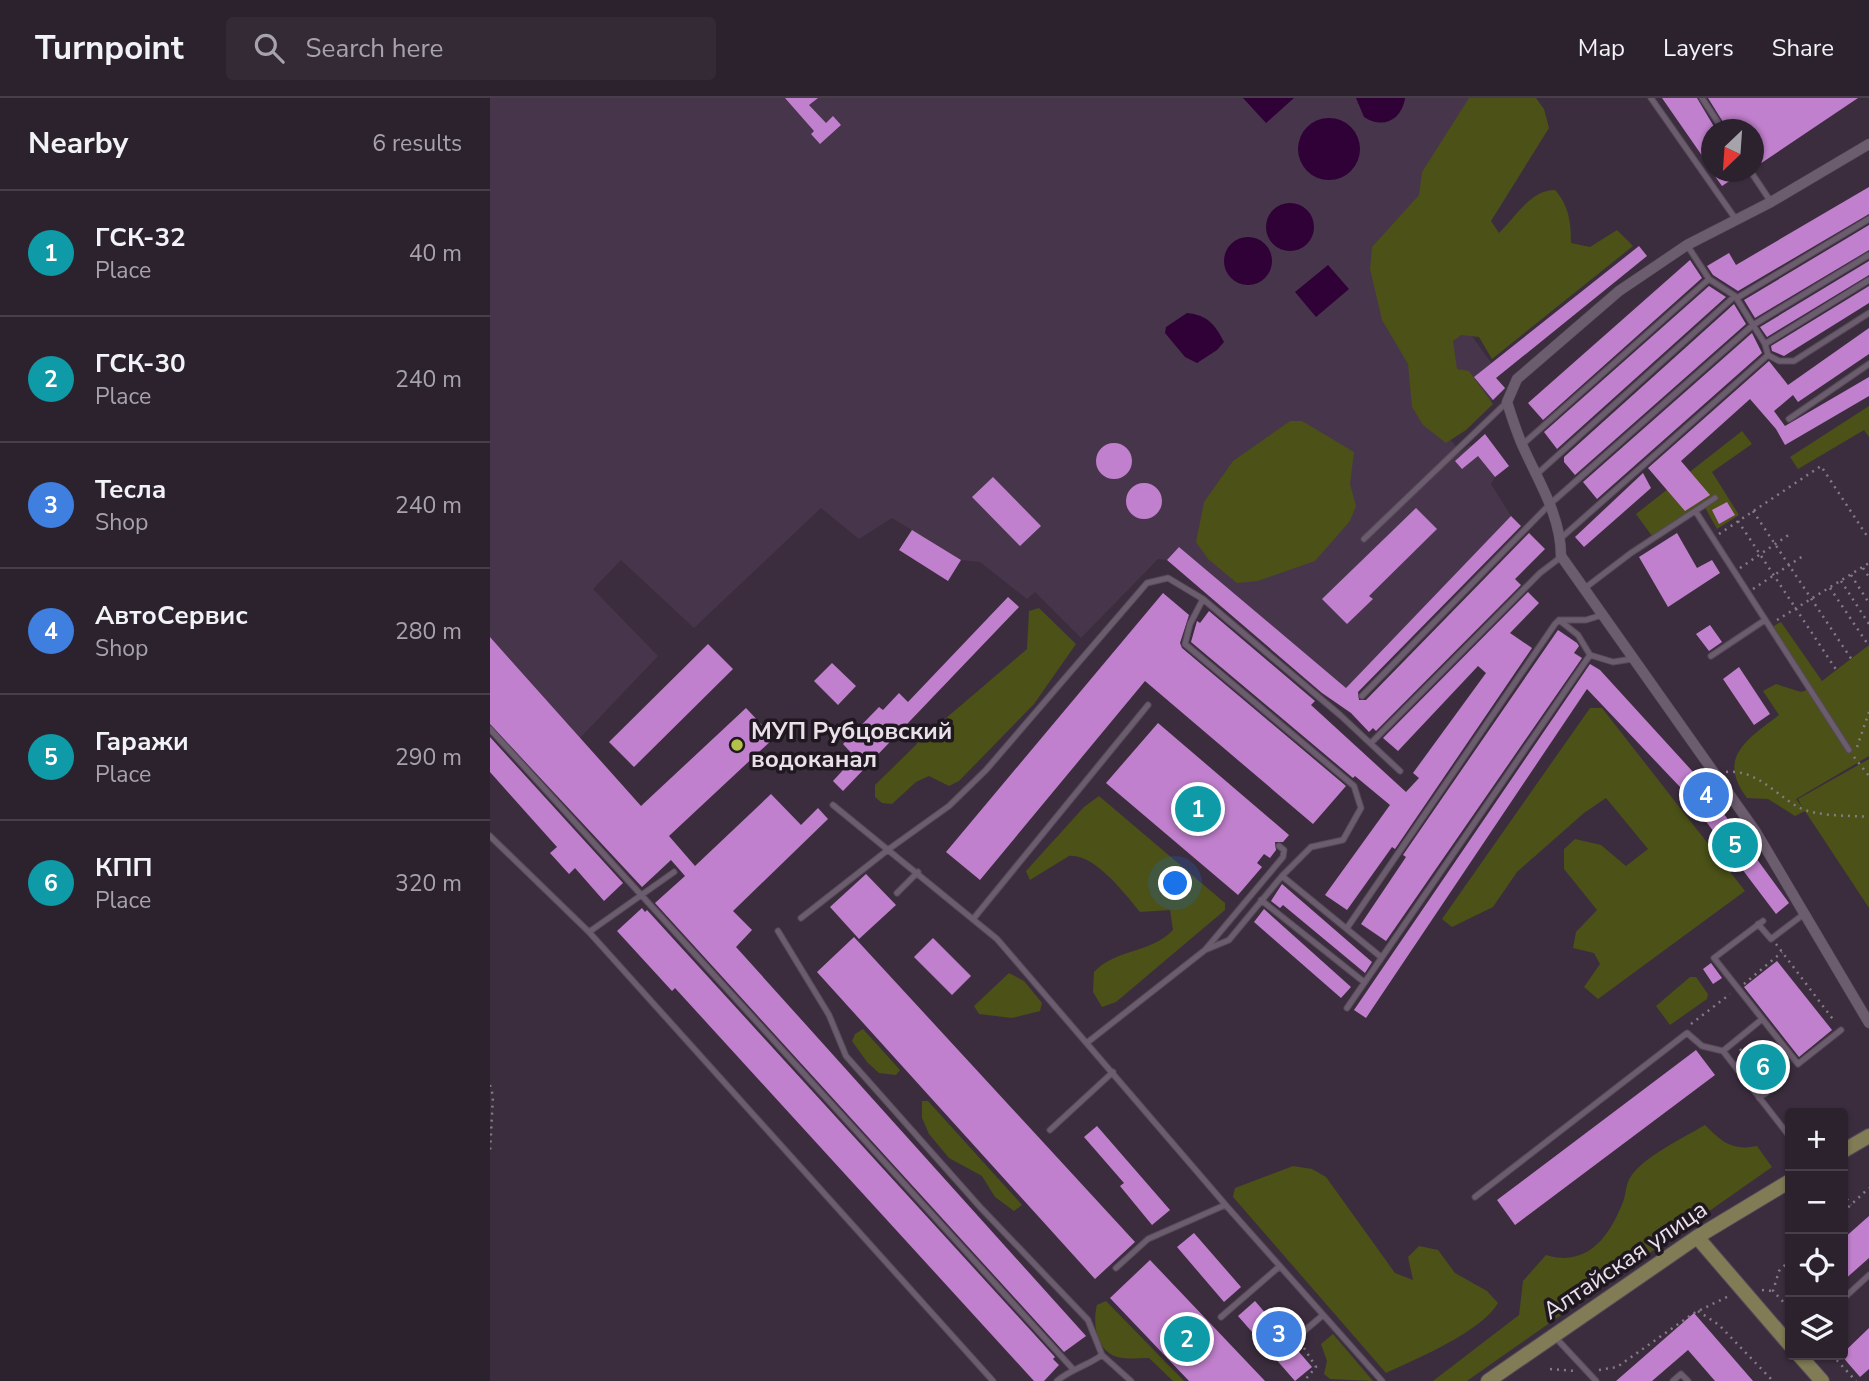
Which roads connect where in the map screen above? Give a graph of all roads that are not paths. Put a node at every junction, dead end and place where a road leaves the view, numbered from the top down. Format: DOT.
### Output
graph roads {
  1 [pos="1651,98"];
  2 [pos="1702,98"];
  3 [pos="1716,119"];
  4 [pos="1869,144"];
  5 [pos="1758,182"];
  6 [pos="1771,202"];
  7 [pos="1869,219"];
  8 [pos="1737,220"];
  9 [pos="1688,245"];
  10 [pos="1869,255"];
  11 [pos="1709,279"];
  12 [pos="1869,280"];
  13 [pos="1736,297"];
  14 [pos="1869,313"];
  15 [pos="1753,325"];
  16 [pos="1765,344"];
  17 [pos="1768,355"];
  18 [pos="1869,364"];
  19 [pos="1507,402"];
  20 [pos="1790,419"];
  21 [pos="1522,445"];
  22 [pos="1536,474"];
  23 [pos="1715,498"];
  24 [pos="1550,503"];
  25 [pos="1696,512"];
  26 [pos="1561,538"];
  27 [pos="1364,539"];
  28 [pos="1561,556"];
  29 [pos="1585,588"];
  30 [pos="1203,599"];
  31 [pos="1605,615"];
  32 [pos="1559,620"];
  33 [pos="1767,622"];
  34 [pos="1590,655"];
  35 [pos="1711,656"];
  36 [pos="1632,659"];
  37 [pos="1362,696"];
  38 [pos="1148,705"];
  39 [pos="490,729"];
  40 [pos="1371,743"];
  41 [pos="1849,750"];
  42 [pos="1400,771"];
  43 [pos="832,804"];
  44 [pos="490,836"];
  45 [pos="1279,846"];
  46 [pos="889,849"];
  47 [pos="918,872"];
  48 [pos="674,873"];
  49 [pos="1282,876"];
  50 [pos="897,893"];
  51 [pos="639,894"];
  52 [pos="1261,900"];
  53 [pos="1804,914"];
  54 [pos="801,918"];
  55 [pos="974,918"];
  56 [pos="1348,928"];
  57 [pos="778,931"];
  58 [pos="589,932"];
  59 [pos="1205,950"];
  60 [pos="1381,957"];
  61 [pos="1364,982"];
  62 [pos="1347,1008"];
  63 [pos="1761,1020"];
  64 [pos="1869,1023"];
  65 [pos="1841,1030"];
  66 [pos="1088,1042"];
  67 [pos="1723,1051"];
  68 [pos="1113,1072"];
  69 [pos="1779,1083"];
  70 [pos="1759,1098"];
  71 [pos="1050,1130"];
  72 [pos="1785,1132"];
  73 [pos="1869,1136"];
  74 [pos="1848,1148"];
  75 [pos="1785,1184"];
  76 [pos="1475,1198"];
  77 [pos="1225,1205"];
  78 [pos="1697,1237"];
  79 [pos="1280,1266"];
  80 [pos="1116,1268"];
  81 [pos="1869,1275"];
  82 [pos="1845,1297"];
  83 [pos="1323,1315"];
  84 [pos="1221,1317"];
  85 [pos="1553,1335"];
  86 [pos="1296,1338"];
  87 [pos="1785,1339"];
  88 [pos="1102,1355"];
  89 [pos="1803,1360"];
  90 [pos="1072,1368"];
  91 [pos="993,1381"];
  92 [pos="1057,1381"];
  93 [pos="1131,1381"];
  94 [pos="1382,1381"];
  95 [pos="1488,1381"];
  96 [pos="1596,1381"];
  97 [pos="1673,1381"];
  98 [pos="1688,1381"];
  99 [pos="1822,1381"];
  1 -- 8 [label="lane"];
  2 -- 3 [label="lane"];
  4 -- 6 [label="street"];
  5 -- 6 [label="lane"];
  6 -- 8 [label="street"];
  7 -- 13 [label="lane"];
  8 -- 9 [label="street"];
  9 -- 11 [label="lane"];
  9 -- 19 [label="street"];
  10 -- 15 [label="lane"];
  11 -- 13 [label="lane"];
  11 -- 21 [label="lane"];
  12 -- 16 [label="lane"];
  13 -- 15 [label="lane"];
  13 -- 22 [label="lane"];
  14 -- 17 [label="lane"];
  15 -- 16 [label="lane"];
  15 -- 24 [label="lane"];
  16 -- 17 [label="lane"];
  17 -- 26 [label="lane"];
  18 -- 20 [label="lane"];
  19 -- 21 [label="street"];
  19 -- 27 [label="lane"];
  21 -- 22 [label="street"];
  22 -- 24 [label="street"];
  23 -- 25 [label="lane"];
  24 -- 26 [label="street"];
  24 -- 37 [label="lane"];
  25 -- 29 [label="lane"];
  25 -- 33 [label="lane"];
  26 -- 28 [label="street"];
  28 -- 29 [label="street"];
  28 -- 40 [label="lane"];
  29 -- 31 [label="street"];
  30 -- 40 [label="lane"];
  30 -- 46 [label="lane"];
  30 -- 49 [label="lane"];
  31 -- 32 [label="lane"];
  31 -- 36 [label="street"];
  32 -- 34 [label="lane"];
  32 -- 56 [label="lane"];
  33 -- 35 [label="lane"];
  33 -- 41 [label="lane"];
  34 -- 36 [label="lane"];
  34 -- 60 [label="lane"];
  36 -- 53 [label="street"];
  38 -- 55 [label="lane"];
  39 -- 51 [label="lane"];
  40 -- 42 [label="lane"];
  43 -- 46 [label="lane"];
  44 -- 58 [label="lane"];
  45 -- 59 [label="lane"];
  46 -- 47 [label="lane"];
  46 -- 54 [label="lane"];
  47 -- 50 [label="lane"];
  47 -- 55 [label="lane"];
  48 -- 51 [label="lane"];
  49 -- 52 [label="lane"];
  49 -- 56 [label="lane"];
  51 -- 58 [label="lane"];
  51 -- 90 [label="lane"];
  52 -- 59 [label="lane"];
  52 -- 61 [label="lane"];
  53 -- 63 [label="lane"];
  53 -- 64 [label="street"];
  55 -- 66 [label="lane"];
  56 -- 60 [label="lane"];
  57 -- 88 [label="lane"];
  58 -- 91 [label="lane"];
  59 -- 66 [label="lane"];
  60 -- 61 [label="lane"];
  61 -- 62 [label="lane"];
  63 -- 65 [label="lane"];
  63 -- 67 [label="lane"];
  66 -- 68 [label="lane"];
  67 -- 70 [label="lane"];
  67 -- 76 [label="lane"];
  68 -- 71 [label="lane"];
  68 -- 77 [label="lane"];
  69 -- 70 [label="lane"];
  70 -- 72 [label="lane"];
  73 -- 74 [label="main road"];
  75 -- 78 [label="main road, Алтайская улица"];
  77 -- 79 [label="lane"];
  77 -- 80 [label="lane"];
  78 -- 85 [label="main road, Алтайская улица"];
  78 -- 87 [label="main road"];
  79 -- 83 [label="lane"];
  79 -- 84 [label="lane"];
  81 -- 82 [label="lane"];
  83 -- 86 [label="lane"];
  83 -- 94 [label="lane"];
  85 -- 95 [label="main road, Алтайская улица"];
  85 -- 96 [label="lane"];
  88 -- 90 [label="lane"];
  88 -- 93 [label="lane"];
  89 -- 99 [label="main road"];
  90 -- 92 [label="lane"];
  97 -- 98 [label="lane"];
}
